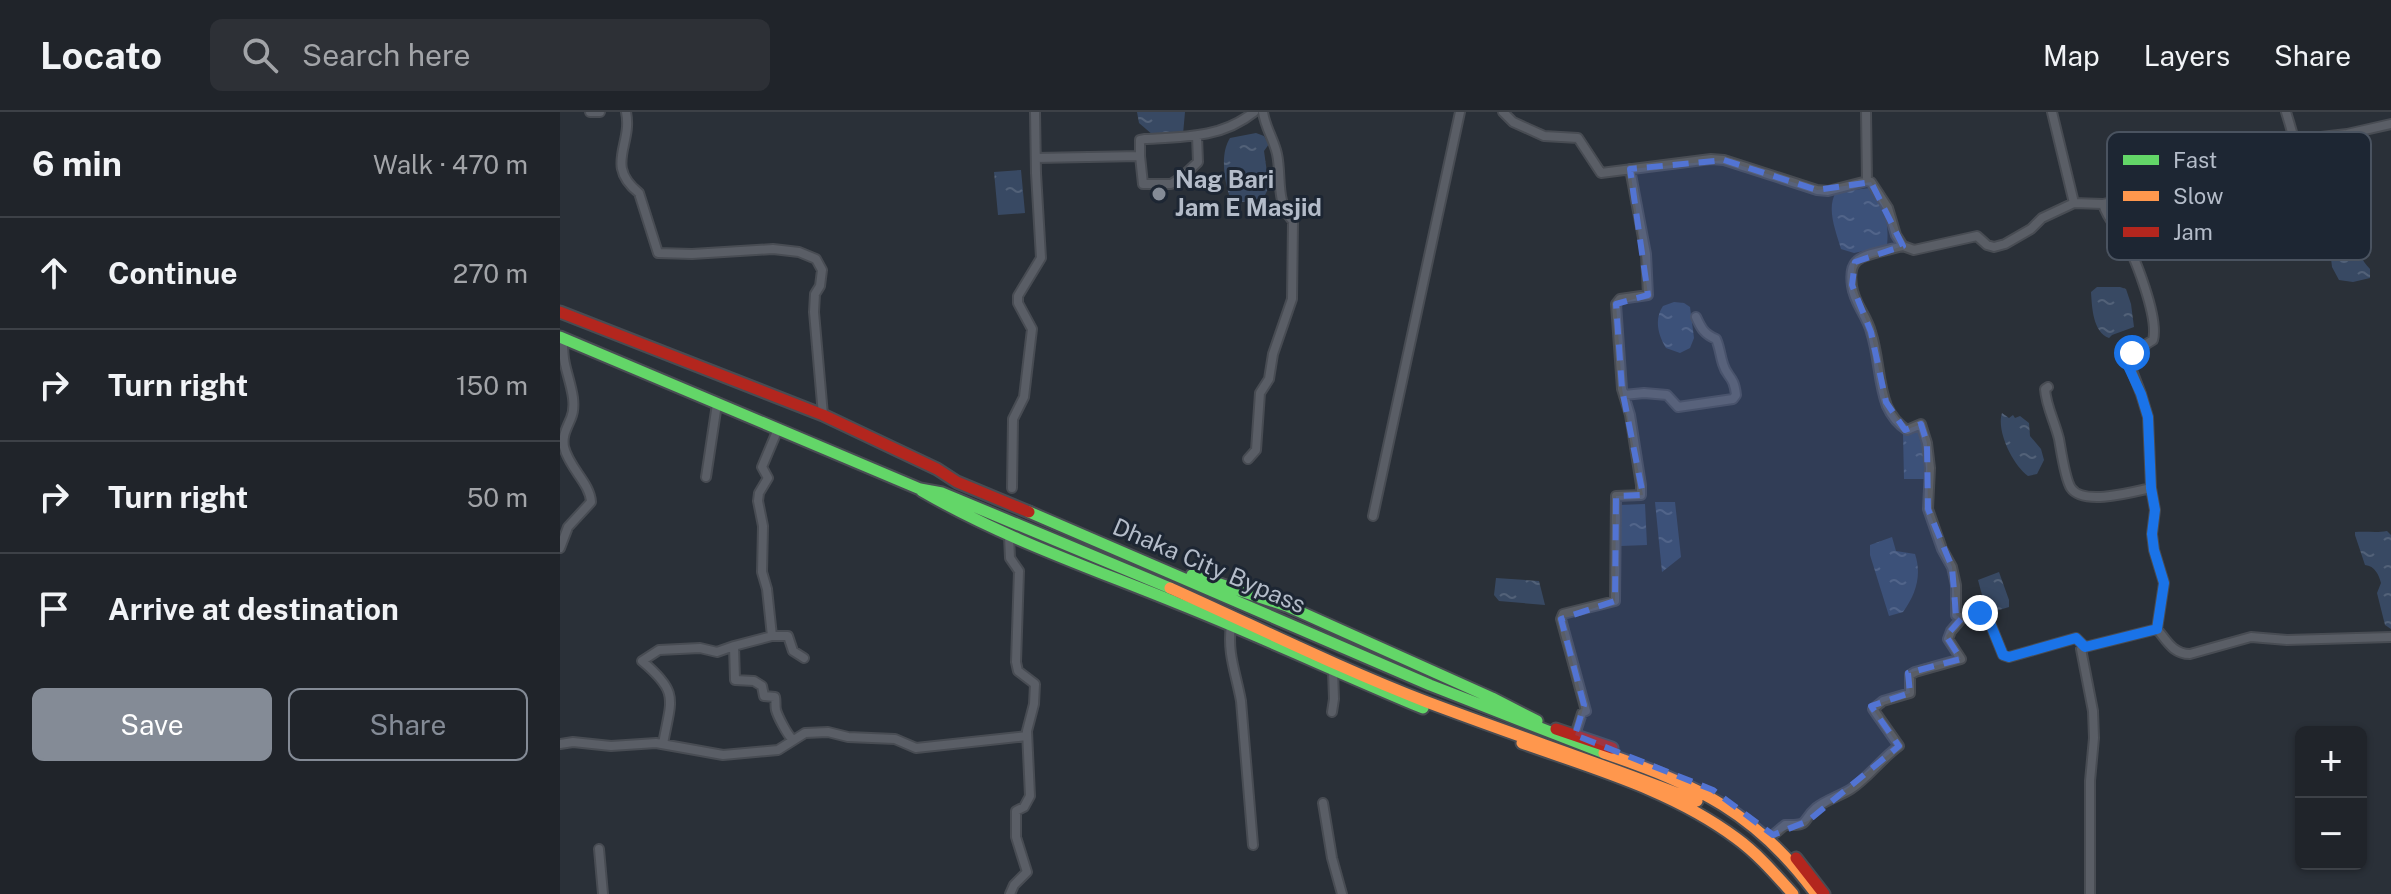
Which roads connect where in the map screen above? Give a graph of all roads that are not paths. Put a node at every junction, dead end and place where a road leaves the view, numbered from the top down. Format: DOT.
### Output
graph roads {
  1 [pos="590,112"];
  2 [pos="600,112"];
  3 [pos="626,112"];
  4 [pos="1035,112"];
  5 [pos="1254,112"];
  6 [pos="1263,112"];
  7 [pos="1460,112"];
  8 [pos="1503,112"];
  9 [pos="1866,112"];
  10 [pos="2052,112"];
  11 [pos="2286,112"];
  12 [pos="2391,124"];
  13 [pos="2291,132"];
  14 [pos="2356,132"];
  15 [pos="1197,136"];
  16 [pos="1140,156"];
  17 [pos="1036,158"];
  18 [pos="1630,169"];
  19 [pos="1867,181"];
  20 [pos="2074,203"];
  21 [pos="2107,203"];
  22 [pos="2103,204"];
  23 [pos="2107,217"];
  24 [pos="1903,246"];
  25 [pos="2133,260"];
  26 [pos="560,312"];
  27 [pos="1696,317"];
  28 [pos="562,337"];
  29 [pos="2048,387"];
  30 [pos="1624,395"];
  31 [pos="717,404"];
  32 [pos="823,415"];
  33 [pos="778,429"];
  34 [pos="1248,459"];
  35 [pos="940,471"];
  36 [pos="706,477"];
  37 [pos="1012,488"];
  38 [pos="2151,488"];
  39 [pos="920,489"];
  40 [pos="1373,516"];
  41 [pos="1009,536"];
  42 [pos="560,548"];
  43 [pos="1962,618"];
  44 [pos="1231,625"];
  45 [pos="2157,629"];
  46 [pos="772,636"];
  47 [pos="2391,637"];
  48 [pos="734,646"];
  49 [pos="2085,647"];
  50 [pos="804,658"];
  51 [pos="1333,671"];
  52 [pos="1332,712"];
  53 [pos="1575,735"];
  54 [pos="1027,736"];
  55 [pos="792,739"];
  56 [pos="560,744"];
  57 [pos="663,744"];
  58 [pos="1323,803"];
  59 [pos="1773,835"];
  60 [pos="1253,845"];
  61 [pos="599,849"];
  62 [pos="603,894"];
  63 [pos="1010,894"];
  64 [pos="1342,894"];
  65 [pos="1793,894"];
  66 [pos="1805,894"];
  67 [pos="1816,894"];
  68 [pos="1824,894"];
  69 [pos="2090,894"];
  1 -- 2 [label="street"];
  3 -- 32 [label="street"];
  4 -- 17 [label="street"];
  5 -- 15 [label="street"];
  6 -- 34 [label="street"];
  7 -- 40 [label="street"];
  8 -- 18 [label="street"];
  9 -- 19 [label="street"];
  10 -- 20 [label="street"];
  11 -- 13 [label="street"];
  12 -- 14 [label="street"];
  15 -- 16 [label="street"];
  15 -- 16 [label="street"];
  16 -- 17 [label="street"];
  17 -- 37 [label="street"];
  18 -- 19 [label="street"];
  18 -- 30 [label="street"];
  19 -- 24 [label="street"];
  20 -- 22 [label="street"];
  20 -- 24 [label="street"];
  21 -- 22 [label="street"];
  22 -- 23 [label="street"];
  24 -- 43 [label="street"];
  25 -- 38 [label="street"];
  26 -- 32 [label="main road, Dhaka City Bypass"];
  27 -- 30 [label="street"];
  28 -- 31 [label="main road, Dhaka City Bypass"];
  28 -- 42 [label="street"];
  29 -- 38 [label="street"];
  30 -- 53 [label="street"];
  31 -- 33 [label="main road, Dhaka City Bypass"];
  31 -- 36 [label="street"];
  32 -- 35 [label="main road, Dhaka City Bypass"];
  33 -- 39 [label="main road, Dhaka City Bypass"];
  33 -- 46 [label="street"];
  35 -- 53 [label="main road"];
  35 -- 67 [label="main road, Dhaka City Bypass"];
  38 -- 45 [label="street"];
  39 -- 41 [label="main road"];
  39 -- 66 [label="main road, Dhaka City Bypass"];
  41 -- 44 [label="main road"];
  41 -- 54 [label="street"];
  43 -- 49 [label="street"];
  43 -- 59 [label="street"];
  44 -- 51 [label="main road"];
  44 -- 60 [label="street"];
  45 -- 47 [label="street"];
  45 -- 49 [label="street"];
  46 -- 48 [label="street"];
  46 -- 50 [label="street"];
  48 -- 55 [label="street"];
  48 -- 57 [label="street"];
  49 -- 69 [label="street"];
  51 -- 52 [label="street"];
  51 -- 65 [label="main road"];
  53 -- 59 [label="main road"];
  54 -- 55 [label="street"];
  54 -- 63 [label="street"];
  55 -- 57 [label="street"];
  56 -- 57 [label="street"];
  58 -- 64 [label="street"];
  59 -- 68 [label="main road"];
  61 -- 62 [label="street"];
}
